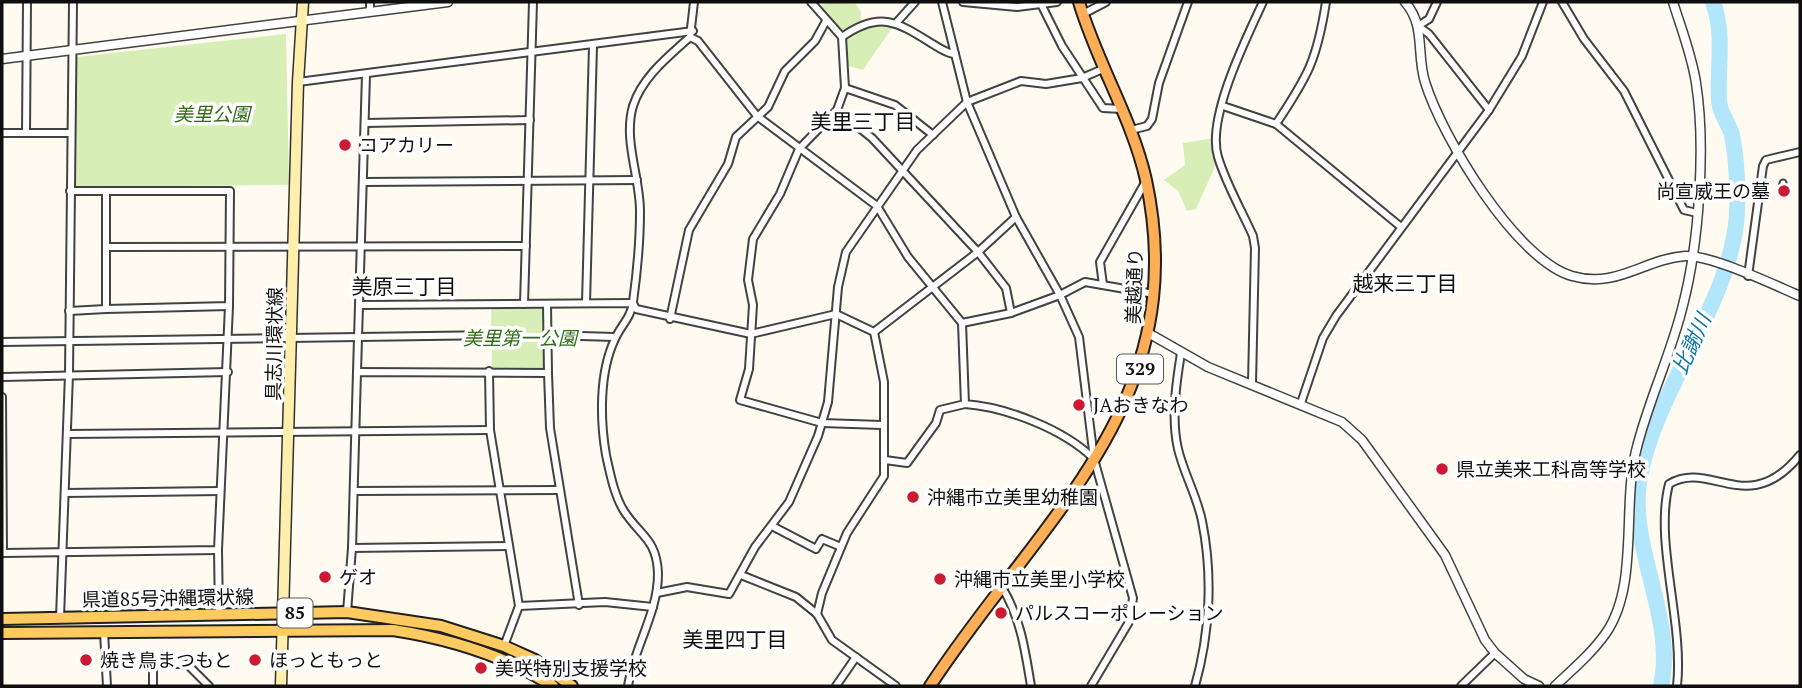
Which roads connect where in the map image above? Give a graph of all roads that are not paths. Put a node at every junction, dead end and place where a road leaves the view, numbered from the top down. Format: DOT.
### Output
graph roads {
  1 [pos="27,2"];
  2 [pos="73,2"];
  3 [pos="303,2"];
  4 [pos="370,2"];
  5 [pos="448,2"];
  6 [pos="533,2"];
  7 [pos="694,2"];
  8 [pos="811,2"];
  9 [pos="915,2"];
  10 [pos="942,2"];
  11 [pos="963,2"];
  12 [pos="1057,2"];
  13 [pos="1079,2"];
  14 [pos="1106,2"];
  15 [pos="1188,2"];
  16 [pos="1263,2"];
  17 [pos="1326,2"];
  18 [pos="1405,2"];
  19 [pos="1437,2"];
  20 [pos="1543,2"];
  21 [pos="1562,2"];
  22 [pos="1673,2"];
  23 [pos="1041,4"];
  24 [pos="370,12"];
  25 [pos="1083,14"];
  26 [pos="826,21"];
  27 [pos="897,22"];
  28 [pos="303,23"];
  29 [pos="1418,26"];
  30 [pos="691,34"];
  31 [pos="842,37"];
  32 [pos="593,46"];
  33 [pos="71,50"];
  34 [pos="531,54"];
  35 [pos="955,54"];
  36 [pos="26,56"];
  37 [pos="2,59"];
  38 [pos="1105,68"];
  39 [pos="366,75"];
  40 [pos="1082,78"];
  41 [pos="298,82"];
  42 [pos="845,88"];
  43 [pos="967,102"];
  44 [pos="1223,106"];
  45 [pos="1122,109"];
  46 [pos="837,110"];
  47 [pos="1489,110"];
  48 [pos="757,116"];
  49 [pos="530,120"];
  50 [pos="365,122"];
  51 [pos="1276,124"];
  52 [pos="1131,130"];
  53 [pos="2,133"];
  54 [pos="26,133"];
  55 [pos="70,134"];
  56 [pos="933,135"];
  57 [pos="799,149"];
  58 [pos="1800,152"];
  59 [pos="1457,153"];
  60 [pos="902,171"];
  61 [pos="637,180"];
  62 [pos="1146,181"];
  63 [pos="363,182"];
  64 [pos="528,182"];
  65 [pos="588,182"];
  66 [pos="1783,183"];
  67 [pos="1782,190"];
  68 [pos="70,191"];
  69 [pos="106,191"];
  70 [pos="877,206"];
  71 [pos="1697,213"];
  72 [pos="1016,217"];
  73 [pos="1401,227"];
  74 [pos="361,246"];
  75 [pos="526,246"];
  76 [pos="107,247"];
  77 [pos="227,247"];
  78 [pos="293,247"];
  79 [pos="978,252"];
  80 [pos="1692,256"];
  81 [pos="1748,276"];
  82 [pos="1102,285"];
  83 [pos="935,287"];
  84 [pos="1154,294"];
  85 [pos="1060,295"];
  86 [pos="1800,296"];
  87 [pos="524,303"];
  88 [pos="586,303"];
  89 [pos="633,303"];
  90 [pos="547,304"];
  91 [pos="359,305"];
  92 [pos="229,306"];
  93 [pos="106,309"];
  94 [pos="69,311"];
  95 [pos="1011,313"];
  96 [pos="836,314"];
  97 [pos="670,319"];
  98 [pos="962,323"];
  99 [pos="874,332"];
  100 [pos="751,334"];
  101 [pos="1150,334"];
  102 [pos="499,335"];
  103 [pos="547,335"];
  104 [pos="615,337"];
  105 [pos="229,338"];
  106 [pos="358,338"];
  107 [pos="291,340"];
  108 [pos="69,341"];
  109 [pos="2,342"];
  110 [pos="1181,353"];
  111 [pos="489,371"];
  112 [pos="228,372"];
  113 [pos="357,372"];
  114 [pos="548,373"];
  115 [pos="69,374"];
  116 [pos="2,377"];
  117 [pos="1252,383"];
  118 [pos="2,397"];
  119 [pos="1301,403"];
  120 [pos="965,404"];
  121 [pos="822,423"];
  122 [pos="882,425"];
  123 [pos="223,430"];
  124 [pos="289,430"];
  125 [pos="490,430"];
  126 [pos="355,431"];
  127 [pos="67,434"];
  128 [pos="1800,455"];
  129 [pos="1094,459"];
  130 [pos="886,460"];
  131 [pos="559,490"];
  132 [pos="220,491"];
  133 [pos="354,491"];
  134 [pos="499,491"];
  135 [pos="65,494"];
  136 [pos="772,526"];
  137 [pos="509,546"];
  138 [pos="841,547"];
  139 [pos="352,548"];
  140 [pos="218,550"];
  141 [pos="63,551"];
  142 [pos="2,553"];
  143 [pos="741,575"];
  144 [pos="1002,587"];
  145 [pos="657,593"];
  146 [pos="579,605"];
  147 [pos="519,607"];
  148 [pos="653,607"];
  149 [pos="347,612"];
  150 [pos="282,613"];
  151 [pos="817,614"];
  152 [pos="219,615"];
  153 [pos="60,618"];
  154 [pos="2,619"];
  155 [pos="281,631"];
  156 [pos="2,632"];
  157 [pos="104,632"];
  158 [pos="504,646"];
  159 [pos="1495,653"];
  160 [pos="856,657"];
  161 [pos="104,664"];
  162 [pos="153,664"];
  163 [pos="198,675"];
  164 [pos="107,686"];
  165 [pos="153,686"];
  166 [pos="198,686"];
  167 [pos="209,686"];
  168 [pos="281,686"];
  169 [pos="553,686"];
  170 [pos="572,686"];
  171 [pos="628,686"];
  172 [pos="836,686"];
  173 [pos="894,686"];
  174 [pos="930,686"];
  175 [pos="1031,686"];
  176 [pos="1091,686"];
  177 [pos="1195,686"];
  178 [pos="1461,686"];
  179 [pos="1539,686"];
  180 [pos="1555,686"];
  181 [pos="1678,686"];
  1 -- 36 [label="street"];
  2 -- 33 [label="street"];
  3 -- 28 [label="main road, 具志川環状線"];
  4 -- 24 [label="street"];
  5 -- 24 [label="street"];
  6 -- 34 [label="street"];
  7 -- 30 [label="street"];
  8 -- 26 [label="street"];
  9 -- 27 [label="street"];
  10 -- 35 [label="street"];
  11 -- 23 [label="street"];
  12 -- 23 [label="street"];
  13 -- 25 [label="highway, 美越通り / 329"];
  14 -- 25 [label="street"];
  15 -- 52 [label="street"];
  16 -- 44 [label="street"];
  17 -- 51 [label="street"];
  18 -- 29 [label="street"];
  19 -- 29 [label="street"];
  20 -- 47 [label="street"];
  21 -- 71 [label="street"];
  22 -- 71 [label="street"];
  23 -- 40 [label="street"];
  24 -- 28 [label="street"];
  25 -- 38 [label="highway, 美越通り / 329"];
  26 -- 31 [label="street"];
  26 -- 48 [label="street"];
  27 -- 31 [label="street"];
  27 -- 35 [label="street"];
  28 -- 33 [label="street"];
  28 -- 41 [label="main road, 具志川環状線"];
  29 -- 47 [label="street"];
  29 -- 59 [label="street"];
  30 -- 32 [label="street"];
  30 -- 48 [label="street"];
  30 -- 61 [label="street"];
  31 -- 42 [label="street"];
  32 -- 34 [label="street"];
  32 -- 65 [label="street"];
  33 -- 36 [label="street"];
  33 -- 55 [label="street"];
  34 -- 39 [label="street"];
  34 -- 49 [label="street"];
  35 -- 43 [label="street"];
  36 -- 37 [label="street"];
  36 -- 54 [label="street"];
  38 -- 40 [label="street"];
  38 -- 45 [label="highway, 美越通り / 329"];
  39 -- 41 [label="street"];
  39 -- 50 [label="street"];
  40 -- 43 [label="street"];
  40 -- 45 [label="street"];
  41 -- 78 [label="main road, 具志川環状線"];
  42 -- 46 [label="street"];
  42 -- 56 [label="street"];
  43 -- 56 [label="street"];
  43 -- 72 [label="street"];
  44 -- 51 [label="street"];
  44 -- 117 [label="street"];
  45 -- 52 [label="highway, 美越通り / 329"];
  46 -- 57 [label="street"];
  46 -- 60 [label="street"];
  47 -- 59 [label="street"];
  48 -- 57 [label="street"];
  48 -- 97 [label="street"];
  49 -- 50 [label="street"];
  49 -- 64 [label="street"];
  50 -- 63 [label="street"];
  51 -- 73 [label="street"];
  52 -- 62 [label="highway, 美越通り / 329"];
  53 -- 54 [label="street"];
  54 -- 55 [label="street"];
  55 -- 68 [label="street"];
  56 -- 60 [label="street"];
  57 -- 70 [label="street"];
  57 -- 100 [label="street"];
  58 -- 81 [label="street"];
  59 -- 73 [label="street"];
  59 -- 80 [label="street"];
  60 -- 70 [label="street"];
  60 -- 79 [label="street"];
  61 -- 65 [label="street"];
  61 -- 89 [label="street"];
  62 -- 82 [label="street"];
  62 -- 84 [label="highway, 美越通り / 329"];
  63 -- 64 [label="street"];
  63 -- 74 [label="street"];
  64 -- 65 [label="street"];
  64 -- 75 [label="street"];
  65 -- 88 [label="street"];
  66 -- 67 [label="street"];
  68 -- 69 [label="street"];
  68 -- 94 [label="street"];
  69 -- 76 [label="street"];
  69 -- 77 [label="street"];
  70 -- 83 [label="street"];
  70 -- 96 [label="street"];
  71 -- 80 [label="street"];
  72 -- 79 [label="street"];
  72 -- 85 [label="street"];
  73 -- 119 [label="street"];
  74 -- 75 [label="street"];
  74 -- 78 [label="street"];
  74 -- 91 [label="street"];
  75 -- 87 [label="street"];
  76 -- 77 [label="street"];
  76 -- 93 [label="street"];
  77 -- 78 [label="street"];
  77 -- 92 [label="street"];
  78 -- 107 [label="main road, 具志川環状線"];
  79 -- 83 [label="street"];
  79 -- 95 [label="street"];
  80 -- 81 [label="street"];
  80 -- 180 [label="street"];
  81 -- 86 [label="street"];
  82 -- 84 [label="street"];
  82 -- 85 [label="street"];
  83 -- 98 [label="street"];
  83 -- 99 [label="street"];
  84 -- 101 [label="highway, 美越通り / 329"];
  85 -- 95 [label="street"];
  85 -- 129 [label="street"];
  87 -- 90 [label="street"];
  87 -- 91 [label="street"];
  88 -- 89 [label="street"];
  88 -- 90 [label="street"];
  89 -- 97 [label="street"];
  89 -- 104 [label="street"];
  90 -- 103 [label="street"];
  91 -- 106 [label="street"];
  92 -- 93 [label="street"];
  92 -- 105 [label="street"];
  93 -- 94 [label="street"];
  94 -- 108 [label="street"];
  95 -- 98 [label="street"];
  96 -- 99 [label="street"];
  96 -- 100 [label="street"];
  96 -- 121 [label="street"];
  97 -- 100 [label="street"];
  98 -- 120 [label="street"];
  99 -- 122 [label="street"];
  100 -- 121 [label="street"];
  101 -- 110 [label="street"];
  101 -- 129 [label="highway, 美越通り / 329"];
  102 -- 106 [label="street"];
  103 -- 104 [label="street"];
  103 -- 114 [label="street"];
  104 -- 145 [label="street"];
  105 -- 107 [label="street"];
  105 -- 108 [label="street"];
  105 -- 112 [label="street"];
  106 -- 107 [label="street"];
  106 -- 113 [label="street"];
  107 -- 124 [label="main road, 具志川環状線"];
  108 -- 109 [label="street"];
  108 -- 115 [label="street"];
  110 -- 117 [label="street"];
  110 -- 177 [label="street"];
  111 -- 113 [label="street"];
  111 -- 114 [label="street"];
  111 -- 125 [label="street"];
  112 -- 115 [label="street"];
  112 -- 123 [label="street"];
  113 -- 126 [label="street"];
  114 -- 131 [label="street"];
  115 -- 116 [label="street"];
  115 -- 127 [label="street"];
  117 -- 119 [label="street"];
  118 -- 142 [label="street"];
  119 -- 159 [label="street"];
  120 -- 129 [label="street"];
  120 -- 130 [label="street"];
  121 -- 122 [label="street"];
  121 -- 136 [label="street"];
  122 -- 130 [label="street"];
  123 -- 124 [label="street"];
  123 -- 127 [label="street"];
  123 -- 132 [label="street"];
  124 -- 126 [label="street"];
  124 -- 150 [label="main road, 具志川環状線"];
  125 -- 126 [label="street"];
  125 -- 134 [label="street"];
  126 -- 133 [label="street"];
  127 -- 135 [label="street"];
  128 -- 181 [label="street"];
  129 -- 144 [label="highway, 美越通り / 329"];
  129 -- 176 [label="street"];
  130 -- 138 [label="street"];
  131 -- 134 [label="street"];
  131 -- 146 [label="street"];
  132 -- 135 [label="street"];
  132 -- 140 [label="street"];
  133 -- 134 [label="street"];
  133 -- 139 [label="street"];
  134 -- 137 [label="street"];
  135 -- 141 [label="street"];
  136 -- 138 [label="street"];
  136 -- 143 [label="street"];
  137 -- 139 [label="street"];
  137 -- 147 [label="street"];
  138 -- 151 [label="street"];
  139 -- 149 [label="street"];
  140 -- 141 [label="street"];
  140 -- 152 [label="street"];
  141 -- 142 [label="street"];
  141 -- 153 [label="street"];
  143 -- 145 [label="street"];
  143 -- 151 [label="street"];
  144 -- 174 [label="highway, 美越通り / 329"];
  144 -- 175 [label="street"];
  145 -- 148 [label="street"];
  146 -- 147 [label="street"];
  146 -- 148 [label="street"];
  147 -- 158 [label="street"];
  148 -- 171 [label="street"];
  149 -- 150 [label="main road, 県道85号沖縄環状線 / 85"];
  149 -- 158 [label="main road, 県道85号沖縄環状線 / 85"];
  150 -- 152 [label="main road, 県道85号沖縄環状線 / 85"];
  150 -- 155 [label="main road, 具志川環状線"];
  151 -- 160 [label="street"];
  152 -- 153 [label="main road, 県道85号沖縄環状線 / 85"];
  153 -- 154 [label="main road, 県道85号沖縄環状線 / 85"];
  155 -- 157 [label="main road, 県道85号沖縄環状線 / 85"];
  155 -- 168 [label="main road, 具志川環状線"];
  155 -- 169 [label="main road, 県道85号沖縄環状線 / 85"];
  156 -- 157 [label="main road, 県道85号沖縄環状線 / 85"];
  157 -- 161 [label="street"];
  158 -- 170 [label="main road, 県道85号沖縄環状線 / 85"];
  159 -- 178 [label="street"];
  159 -- 179 [label="street"];
  160 -- 172 [label="street"];
  160 -- 173 [label="street"];
  161 -- 162 [label="street"];
  161 -- 164 [label="street"];
  162 -- 163 [label="street"];
  162 -- 165 [label="street"];
  163 -- 166 [label="street"];
  163 -- 167 [label="street"];
}
